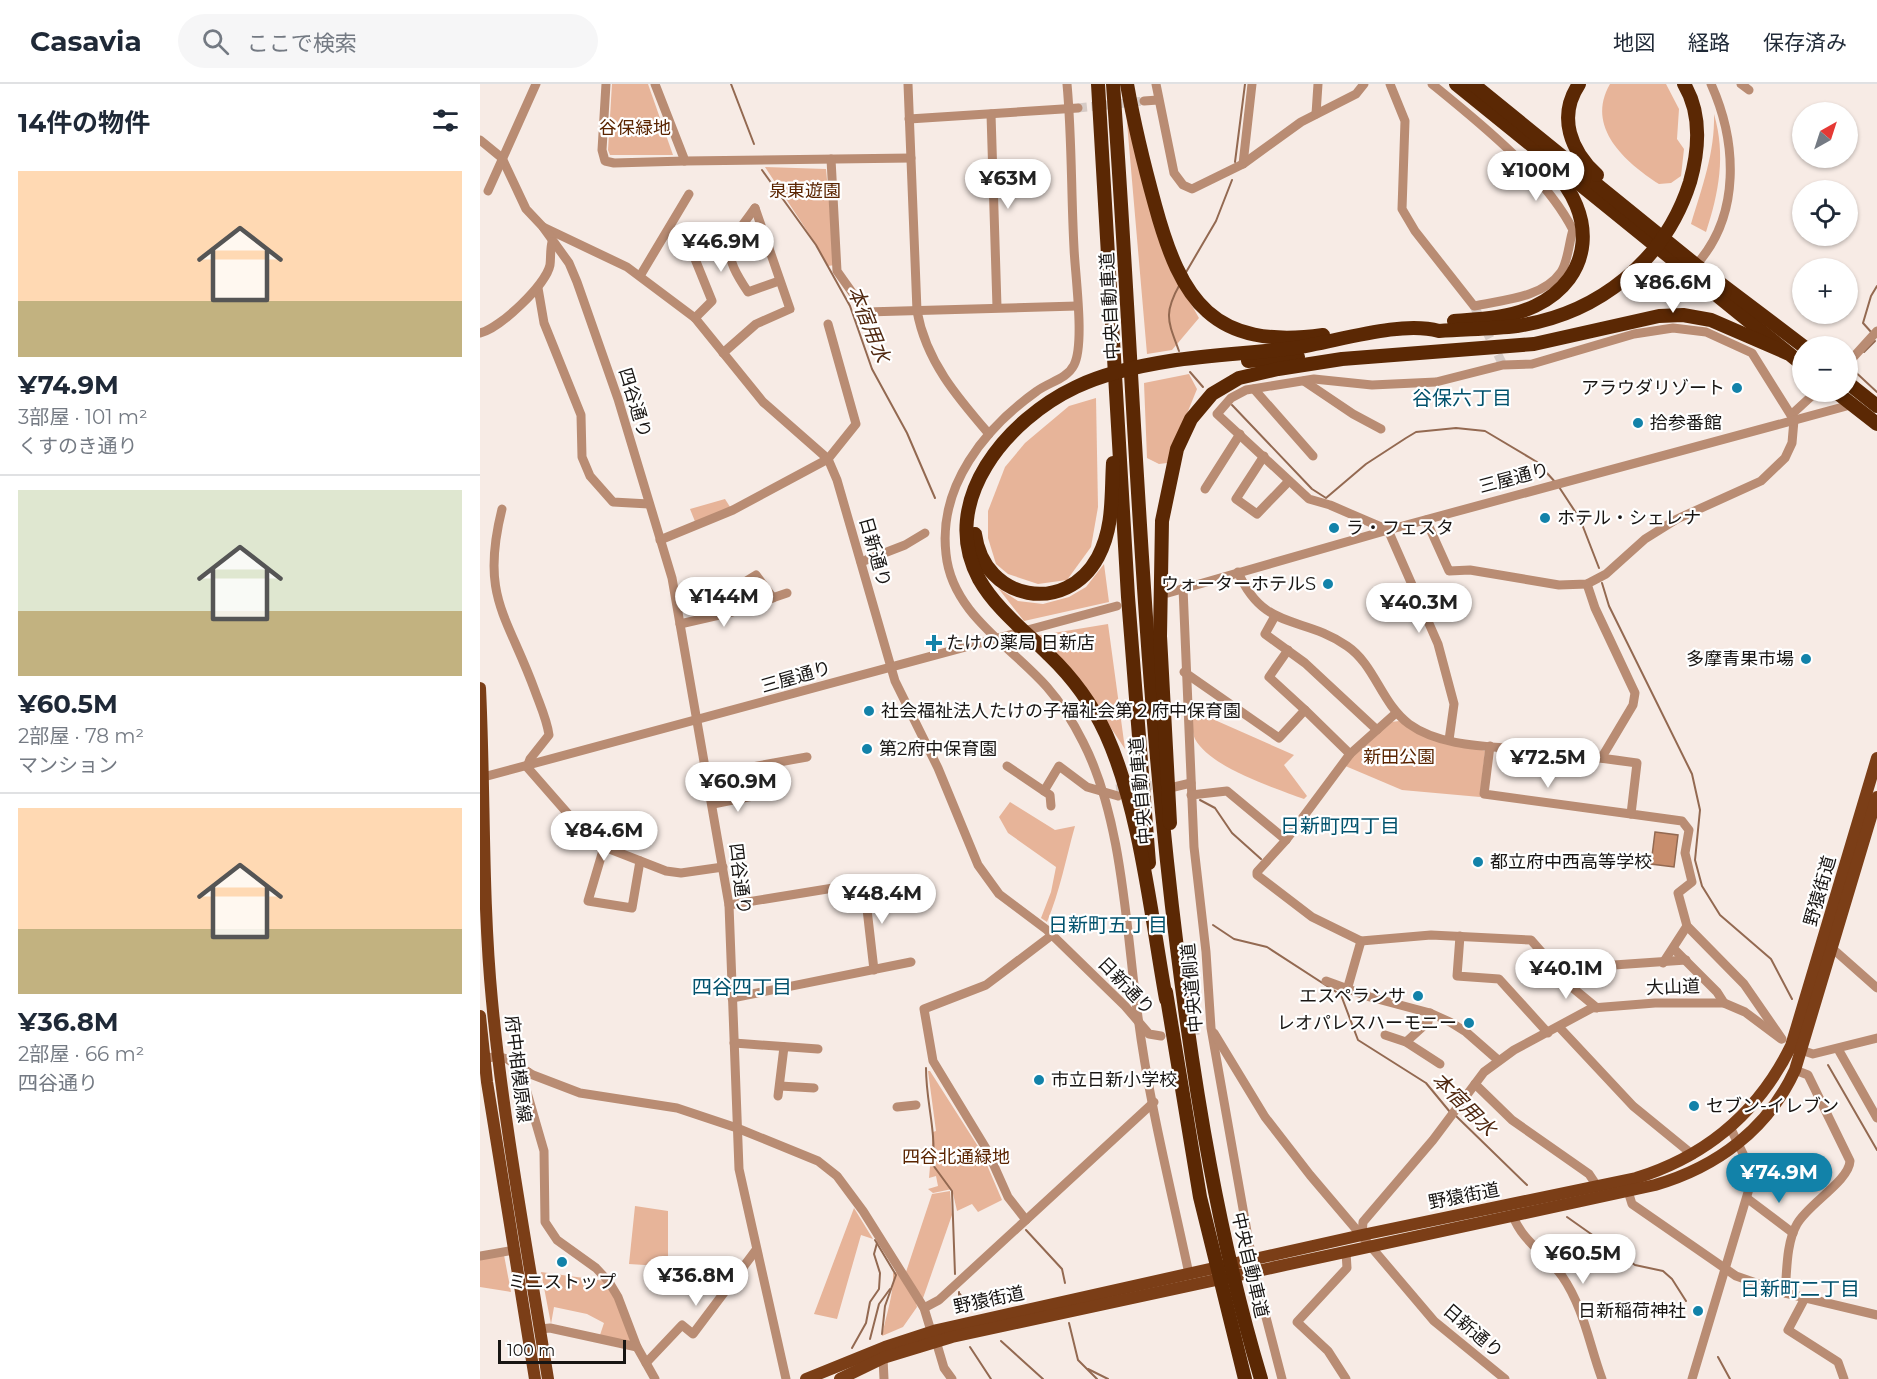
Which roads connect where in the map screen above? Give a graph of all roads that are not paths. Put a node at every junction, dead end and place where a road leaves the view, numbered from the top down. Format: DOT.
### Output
graph roads {
  1 [pos="536,84"];
  2 [pos="606,84"];
  3 [pos="655,84"];
  4 [pos="908,84"];
  5 [pos="1067,84"];
  6 [pos="1098,84"];
  7 [pos="1113,84"];
  8 [pos="1127,84"];
  9 [pos="1156,84"];
  10 [pos="1252,84"];
  11 [pos="1318,84"];
  12 [pos="1364,84"];
  13 [pos="1390,84"];
  14 [pos="1432,84"];
  15 [pos="1456,84"];
  16 [pos="1473,84"];
  17 [pos="1579,84"];
  18 [pos="1684,84"];
  19 [pos="1694,84"];
  20 [pos="1711,84"];
  21 [pos="1158,100"];
  22 [pos="1144,101"];
  23 [pos="1074,109"];
  24 [pos="991,114"];
  25 [pos="1316,114"];
  26 [pos="909,119"];
  27 [pos="480,140"];
  28 [pos="1542,153"];
  29 [pos="911,158"];
  30 [pos="502,159"];
  31 [pos="831,159"];
  32 [pos="685,161"];
  33 [pos="1243,164"];
  34 [pos="488,191"];
  35 [pos="689,194"];
  36 [pos="1608,194"];
  37 [pos="543,227"];
  38 [pos="1674,228"];
  39 [pos="552,242"];
  40 [pos="729,250"];
  41 [pos="1696,265"];
  42 [pos="1646,266"];
  43 [pos="640,276"];
  44 [pos="779,280"];
  45 [pos="538,288"];
  46 [pos="1077,306"];
  47 [pos="997,307"];
  48 [pos="917,311"];
  49 [pos="695,318"];
  50 [pos="828,324"];
  51 [pos="1430,328"];
  52 [pos="1877,331"];
  53 [pos="480,333"];
  54 [pos="1366,333"];
  55 [pos="1792,338"];
  56 [pos="1481,348"];
  57 [pos="1858,352"];
  58 [pos="723,353"];
  59 [pos="1787,353"];
  60 [pos="1792,357"];
  61 [pos="1342,359"];
  62 [pos="1304,381"];
  63 [pos="1254,389"];
  64 [pos="1858,390"];
  65 [pos="1118,391"];
  66 [pos="1806,402"];
  67 [pos="1849,402"];
  68 [pos="1875,402"];
  69 [pos="1853,405"];
  70 [pos="1792,417"];
  71 [pos="1877,424"];
  72 [pos="1381,429"];
  73 [pos="989,434"];
  74 [pos="1240,434"];
  75 [pos="1264,456"];
  76 [pos="1313,456"];
  77 [pos="828,459"];
  78 [pos="1289,482"];
  79 [pos="1205,489"];
  80 [pos="649,504"];
  81 [pos="502,509"];
  82 [pos="1426,520"];
  83 [pos="1388,530"];
  84 [pos="925,533"];
  85 [pos="660,540"];
  86 [pos="861,562"];
  87 [pos="1238,572"];
  88 [pos="1587,584"];
  89 [pos="1183,588"];
  90 [pos="787,593"];
  91 [pos="1168,593"];
  92 [pos="773,598"];
  93 [pos="1117,606"];
  94 [pos="732,612"];
  95 [pos="1275,616"];
  96 [pos="680,624"];
  97 [pos="994,637"];
  98 [pos="1288,650"];
  99 [pos="891,668"];
  100 [pos="1184,672"];
  101 [pos="480,688"];
  102 [pos="1305,711"];
  103 [pos="1396,713"];
  104 [pos="698,720"];
  105 [pos="1377,730"];
  106 [pos="1449,740"];
  107 [pos="1490,746"];
  108 [pos="1350,754"];
  109 [pos="807,757"];
  110 [pos="1602,758"];
  111 [pos="1877,758"];
  112 [pos="1007,766"];
  113 [pos="527,767"];
  114 [pos="708,775"];
  115 [pos="482,778"];
  116 [pos="1191,783"];
  117 [pos="1174,785"];
  118 [pos="1044,791"];
  119 [pos="1117,792"];
  120 [pos="1103,793"];
  121 [pos="758,795"];
  122 [pos="1191,795"];
  123 [pos="1877,797"];
  124 [pos="713,804"];
  125 [pos="1051,806"];
  126 [pos="1631,814"];
  127 [pos="1286,840"];
  128 [pos="604,847"];
  129 [pos="640,861"];
  130 [pos="723,867"];
  131 [pos="729,905"];
  132 [pos="1687,926"];
  133 [pos="1053,935"];
  134 [pos="1460,936"];
  135 [pos="1361,941"];
  136 [pos="1674,949"];
  137 [pos="1833,949"];
  138 [pos="1686,960"];
  139 [pos="911,962"];
  140 [pos="1664,963"];
  141 [pos="874,969"];
  142 [pos="1556,969"];
  143 [pos="1326,981"];
  144 [pos="1877,988"];
  145 [pos="1347,990"];
  146 [pos="732,998"];
  147 [pos="1166,999"];
  148 [pos="1184,1002"];
  149 [pos="1724,1003"];
  150 [pos="1597,1008"];
  151 [pos="1430,1013"];
  152 [pos="480,1016"];
  153 [pos="1138,1018"];
  154 [pos="480,1021"];
  155 [pos="1211,1028"];
  156 [pos="1560,1028"];
  157 [pos="1199,1030"];
  158 [pos="1548,1033"];
  159 [pos="1385,1035"];
  160 [pos="1161,1036"];
  161 [pos="1877,1038"];
  162 [pos="1406,1042"];
  163 [pos="734,1043"];
  164 [pos="1792,1046"];
  165 [pos="784,1047"];
  166 [pos="818,1049"];
  167 [pos="1838,1049"];
  168 [pos="497,1056"];
  169 [pos="482,1059"];
  170 [pos="1498,1060"];
  171 [pos="1440,1064"];
  172 [pos="1795,1070"];
  173 [pos="528,1072"];
  174 [pos="1475,1084"];
  175 [pos="780,1086"];
  176 [pos="814,1088"];
  177 [pos="778,1096"];
  178 [pos="1154,1102"];
  179 [pos="916,1105"];
  180 [pos="897,1107"];
  181 [pos="1877,1118"];
  182 [pos="737,1128"];
  183 [pos="1731,1129"];
  184 [pos="1740,1142"];
  185 [pos="1693,1155"];
  186 [pos="1597,1186"];
  187 [pos="1628,1191"];
  188 [pos="1748,1199"];
  189 [pos="515,1210"];
  190 [pos="1512,1216"];
  191 [pos="1026,1220"];
  192 [pos="1793,1233"];
  193 [pos="1362,1235"];
  194 [pos="1372,1246"];
  195 [pos="514,1250"];
  196 [pos="756,1250"];
  197 [pos="1346,1252"];
  198 [pos="480,1256"];
  199 [pos="1253,1265"];
  200 [pos="1726,1270"];
  201 [pos="1189,1274"];
  202 [pos="1785,1293"];
  203 [pos="1805,1298"];
  204 [pos="924,1308"];
  205 [pos="1877,1315"];
  206 [pos="540,1329"];
  207 [pos="933,1336"];
  208 [pos="636,1347"];
  209 [pos="883,1358"];
  210 [pos="646,1363"];
  211 [pos="536,1379"];
  212 [pos="548,1379"];
  213 [pos="655,1379"];
  214 [pos="786,1379"];
  215 [pos="806,1379"];
  216 [pos="840,1379"];
  217 [pos="884,1379"];
  218 [pos="952,1379"];
  219 [pos="1245,1379"];
  220 [pos="1261,1379"];
  221 [pos="1282,1379"];
  222 [pos="1346,1379"];
  223 [pos="1505,1379"];
  224 [pos="1602,1379"];
  225 [pos="1692,1379"];
  226 [pos="1844,1379"];
  1 -- 30 [label="street"];
  2 -- 32 [label="street"];
  3 -- 32 [label="street"];
  4 -- 26 [label="street"];
  5 -- 23 [label="street"];
  6 -- 65 [label="highway, 中央自動車道"];
  7 -- 148 [label="highway, 中央自動車道"];
  8 -- 54 [label="highway"];
  9 -- 21 [label="street"];
  10 -- 33 [label="street"];
  11 -- 25 [label="street"];
  12 -- 25 [label="street"];
  13 -- 14 [label="street"];
  15 -- 28 [label="highway"];
  16 -- 36 [label="highway"];
  17 -- 36 [label="highway"];
  18 -- 38 [label="highway"];
  19 -- 38 [label="highway"];
  20 -- 41 [label="street"];
  21 -- 22 [label="street"];
  21 -- 33 [label="street"];
  23 -- 24 [label="street"];
  23 -- 46 [label="street"];
  24 -- 26 [label="street"];
  24 -- 47 [label="street"];
  25 -- 33 [label="street"];
  26 -- 29 [label="street"];
  27 -- 30 [label="street, 日新通り"];
  28 -- 51 [label="highway"];
  28 -- 59 [label="highway"];
  29 -- 31 [label="street"];
  29 -- 48 [label="street"];
  30 -- 34 [label="street"];
  30 -- 37 [label="street, 日新通り"];
  31 -- 32 [label="street"];
  31 -- 48 [label="street"];
  35 -- 43 [label="street"];
  36 -- 41 [label="highway"];
  37 -- 39 [label="street, 四谷通り"];
  37 -- 43 [label="street, 日新通り"];
  38 -- 42 [label="highway"];
  39 -- 45 [label="street"];
  39 -- 80 [label="street, 四谷通り"];
  40 -- 44 [label="street"];
  40 -- 44 [label="street"];
  40 -- 49 [label="street"];
  41 -- 55 [label="highway"];
  42 -- 51 [label="highway"];
  42 -- 56 [label="highway"];
  43 -- 49 [label="street, 日新通り"];
  44 -- 58 [label="street"];
  45 -- 53 [label="street"];
  45 -- 80 [label="street"];
  46 -- 47 [label="street"];
  46 -- 73 [label="street"];
  47 -- 48 [label="street"];
  48 -- 73 [label="street"];
  49 -- 58 [label="street, 日新通り"];
  50 -- 77 [label="street"];
  51 -- 54 [label="highway"];
  52 -- 57 [label="street"];
  54 -- 147 [label="highway"];
  56 -- 59 [label="highway"];
  56 -- 61 [label="highway"];
  58 -- 77 [label="street, 日新通り"];
  59 -- 60 [label="highway"];
  61 -- 65 [label="highway"];
  61 -- 148 [label="highway"];
  62 -- 63 [label="street"];
  62 -- 70 [label="street"];
  62 -- 72 [label="street"];
  63 -- 74 [label="street"];
  63 -- 76 [label="street"];
  64 -- 68 [label="highway"];
  65 -- 147 [label="highway, 中央自動車道"];
  66 -- 70 [label="street"];
  67 -- 69 [label="highway"];
  68 -- 69 [label="street, 三屋通り"];
  69 -- 70 [label="street, 三屋通り"];
  69 -- 71 [label="highway"];
  70 -- 82 [label="street, 三屋通り"];
  70 -- 88 [label="street"];
  73 -- 97 [label="street"];
  74 -- 75 [label="street"];
  74 -- 79 [label="street"];
  75 -- 78 [label="street"];
  75 -- 78 [label="street"];
  77 -- 85 [label="street"];
  77 -- 86 [label="street, 日新通り"];
  78 -- 83 [label="street"];
  80 -- 85 [label="street, 四谷通り"];
  81 -- 113 [label="street"];
  82 -- 83 [label="street, 三屋通り"];
  82 -- 88 [label="street"];
  83 -- 87 [label="street, 三屋通り"];
  83 -- 106 [label="street"];
  84 -- 86 [label="street"];
  85 -- 96 [label="street, 四谷通り"];
  86 -- 99 [label="street, 日新通り"];
  87 -- 89 [label="street, 三屋通り"];
  87 -- 95 [label="street"];
  88 -- 110 [label="street"];
  89 -- 91 [label="street, 三屋通り"];
  89 -- 100 [label="street, 中央道側道"];
  90 -- 92 [label="street"];
  92 -- 94 [label="street"];
  92 -- 94 [label="street"];
  93 -- 97 [label="street, 三屋通り"];
  94 -- 96 [label="street"];
  95 -- 98 [label="street"];
  95 -- 103 [label="street"];
  96 -- 104 [label="street, 四谷通り"];
  97 -- 99 [label="street, 三屋通り"];
  97 -- 120 [label="street"];
  98 -- 102 [label="street"];
  98 -- 105 [label="street"];
  99 -- 104 [label="street, 三屋通り"];
  99 -- 133 [label="street, 日新通り"];
  100 -- 102 [label="street"];
  100 -- 116 [label="street, 中央道側道"];
  101 -- 115 [label="main road, 府中相模原線"];
  102 -- 108 [label="street"];
  103 -- 105 [label="street"];
  103 -- 106 [label="street"];
  104 -- 113 [label="street, 三屋通り"];
  104 -- 114 [label="street, 四谷通り"];
  105 -- 108 [label="street"];
  106 -- 107 [label="street"];
  107 -- 110 [label="street"];
  107 -- 126 [label="street"];
  108 -- 127 [label="street"];
  109 -- 114 [label="street"];
  110 -- 126 [label="street"];
  111 -- 164 [label="main road, 野猿街道"];
  112 -- 118 [label="street"];
  113 -- 115 [label="street, 三屋通り"];
  113 -- 128 [label="street"];
  114 -- 124 [label="street, 四谷通り"];
  115 -- 168 [label="main road, 府中相模原線"];
  116 -- 117 [label="street"];
  116 -- 122 [label="street, 中央道側道"];
  118 -- 120 [label="street"];
  118 -- 125 [label="street"];
  119 -- 120 [label="street"];
  120 -- 153 [label="street"];
  121 -- 124 [label="street"];
  122 -- 127 [label="street"];
  122 -- 155 [label="street, 中央道側道"];
  123 -- 137 [label="main road, 野猿街道"];
  124 -- 130 [label="street, 四谷通り"];
  126 -- 132 [label="street"];
  127 -- 135 [label="street"];
  128 -- 129 [label="street"];
  128 -- 129 [label="street"];
  129 -- 130 [label="street"];
  130 -- 131 [label="street, 四谷通り"];
  131 -- 141 [label="street"];
  131 -- 146 [label="street, 四谷通り"];
  132 -- 136 [label="street"];
  132 -- 164 [label="street"];
  133 -- 153 [label="street, 日新通り"];
  133 -- 191 [label="street"];
  134 -- 135 [label="street"];
  134 -- 142 [label="street"];
  134 -- 158 [label="street"];
  135 -- 145 [label="street"];
  136 -- 138 [label="street"];
  136 -- 140 [label="street"];
  137 -- 144 [label="street"];
  137 -- 164 [label="main road, 野猿街道"];
  138 -- 140 [label="street"];
  138 -- 149 [label="street"];
  139 -- 141 [label="street"];
  140 -- 142 [label="street"];
  141 -- 146 [label="street"];
  142 -- 150 [label="street"];
  143 -- 145 [label="street"];
  145 -- 151 [label="street"];
  146 -- 163 [label="street, 四谷通り"];
  147 -- 219 [label="highway, 中央自動車道"];
  148 -- 220 [label="highway, 中央自動車道"];
  149 -- 150 [label="street, 大山道"];
  149 -- 164 [label="street, 大山道"];
  150 -- 156 [label="street, 大山道"];
  151 -- 162 [label="street"];
  151 -- 170 [label="street"];
  152 -- 154 [label="main road, 府中相模原線"];
  153 -- 160 [label="street, 日新通り"];
  153 -- 178 [label="street"];
  154 -- 169 [label="main road, 府中相模原線"];
  155 -- 157 [label="street"];
  155 -- 193 [label="street, 日新通り"];
  155 -- 199 [label="street, 中央道側道"];
  156 -- 158 [label="street, 大山道"];
  156 -- 185 [label="street"];
  158 -- 170 [label="street, 大山道"];
  159 -- 162 [label="street"];
  161 -- 167 [label="street"];
  162 -- 171 [label="street"];
  163 -- 165 [label="street"];
  163 -- 182 [label="street, 四谷通り"];
  164 -- 167 [label="street"];
  164 -- 172 [label="main road, 野猿街道"];
  164 -- 183 [label="main road, 野猿街道"];
  165 -- 166 [label="street"];
  165 -- 175 [label="street"];
  167 -- 181 [label="street"];
  168 -- 169 [label="street"];
  168 -- 173 [label="street"];
  168 -- 189 [label="main road, 府中相模原線"];
  169 -- 189 [label="main road, 府中相模原線"];
  170 -- 174 [label="street, 大山道"];
  172 -- 184 [label="main road, 野猿街道"];
  172 -- 192 [label="street"];
  173 -- 182 [label="street"];
  173 -- 208 [label="street"];
  174 -- 186 [label="street"];
  174 -- 193 [label="street, 大山道"];
  175 -- 176 [label="street"];
  175 -- 177 [label="street"];
  178 -- 191 [label="street"];
  178 -- 201 [label="street"];
  179 -- 180 [label="street"];
  182 -- 196 [label="street, 四谷通り"];
  182 -- 204 [label="street"];
  183 -- 184 [label="street"];
  183 -- 185 [label="main road, 野猿街道"];
  184 -- 187 [label="main road, 野猿街道"];
  184 -- 188 [label="street"];
  185 -- 186 [label="main road, 野猿街道"];
  186 -- 193 [label="main road, 野猿街道"];
  187 -- 190 [label="main road, 野猿街道"];
  187 -- 200 [label="street"];
  188 -- 192 [label="street"];
  188 -- 200 [label="street"];
  189 -- 195 [label="main road, 府中相模原線"];
  189 -- 206 [label="main road, 府中相模原線"];
  190 -- 194 [label="main road, 野猿街道"];
  190 -- 224 [label="street"];
  191 -- 204 [label="street"];
  192 -- 202 [label="street"];
  193 -- 194 [label="street, 日新通り"];
  193 -- 199 [label="main road, 野猿街道"];
  194 -- 197 [label="main road, 野猿街道"];
  194 -- 223 [label="street, 日新通り"];
  195 -- 198 [label="street"];
  195 -- 211 [label="main road, 府中相模原線"];
  196 -- 210 [label="street"];
  196 -- 214 [label="street, 四谷通り"];
  197 -- 199 [label="main road, 野猿街道"];
  197 -- 222 [label="street"];
  199 -- 201 [label="main road, 野猿街道"];
  199 -- 207 [label="main road, 野猿街道"];
  199 -- 221 [label="street, 中央道側道"];
  200 -- 202 [label="street"];
  200 -- 225 [label="street"];
  201 -- 207 [label="main road, 野猿街道"];
  202 -- 203 [label="street"];
  203 -- 205 [label="street"];
  203 -- 226 [label="street"];
  204 -- 207 [label="street"];
  206 -- 208 [label="street"];
  206 -- 212 [label="main road, 府中相模原線"];
  207 -- 209 [label="main road, 野猿街道"];
  207 -- 215 [label="main road, 野猿街道"];
  207 -- 218 [label="street"];
  208 -- 210 [label="street"];
  209 -- 216 [label="main road, 野猿街道"];
  209 -- 217 [label="street"];
  210 -- 213 [label="street"];
}
